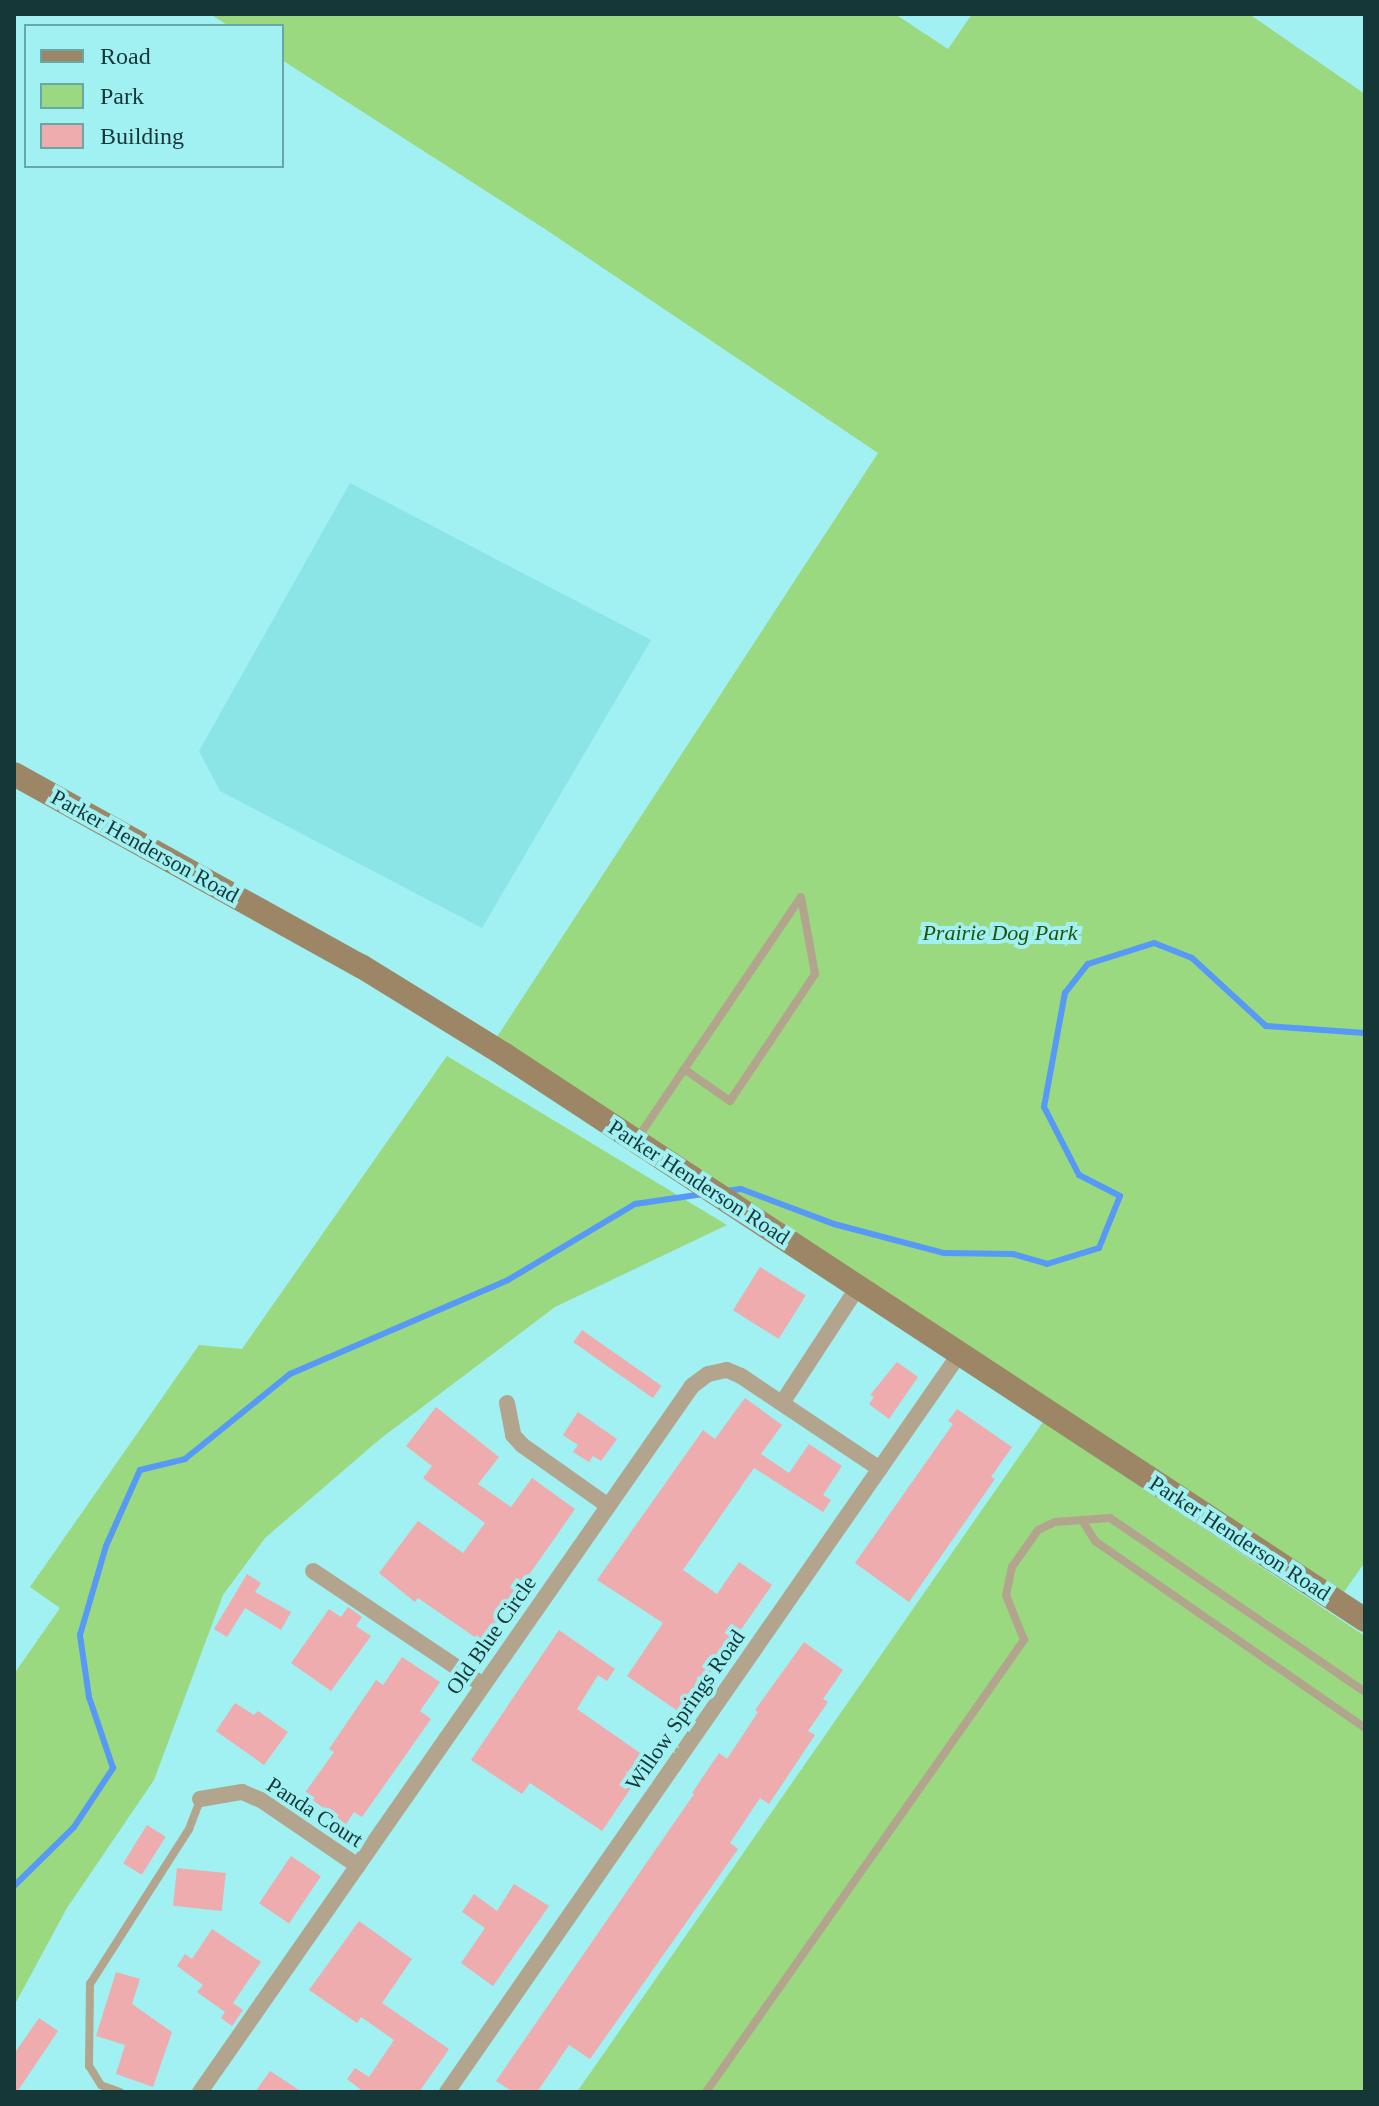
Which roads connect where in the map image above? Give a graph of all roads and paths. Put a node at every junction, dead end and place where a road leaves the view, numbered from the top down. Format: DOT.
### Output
graph roads {
  1 [pos="14,774"];
  2 [pos="684,1069"];
  3 [pos="636,1140"];
  4 [pos="858,1287"];
  5 [pos="960,1353"];
  6 [pos="507,1403"];
  7 [pos="782,1403"];
  8 [pos="880,1469"];
  9 [pos="607,1505"];
  10 [pos="1082,1520"];
  11 [pos="313,1571"];
  12 [pos="1365,1620"];
  13 [pos="483,1685"];
  14 [pos="1365,1692"];
  15 [pos="1365,1728"];
  16 [pos="200,1799"];
  17 [pos="358,1866"];
  18 [pos="120,2092"];
  19 [pos="200,2092"];
  20 [pos="447,2092"];
  21 [pos="706,2092"];
  1 -- 3 [label="street, Parker Henderson Road"];
  2 -- 2 [label="lane"];
  2 -- 3 [label="lane"];
  3 -- 4 [label="street, Parker Henderson Road"];
  4 -- 5 [label="street, Parker Henderson Road"];
  4 -- 7 [label="street"];
  5 -- 8 [label="street, Willow Springs Road"];
  5 -- 12 [label="street, Parker Henderson Road"];
  6 -- 9 [label="street"];
  7 -- 8 [label="street, Old Blue Circle"];
  7 -- 9 [label="street, Old Blue Circle"];
  8 -- 20 [label="street, Willow Springs Road"];
  9 -- 13 [label="street, Old Blue Circle"];
  10 -- 14 [label="lane"];
  10 -- 15 [label="lane"];
  10 -- 21 [label="lane"];
  11 -- 13 [label="street"];
  13 -- 17 [label="street, Old Blue Circle"];
  16 -- 17 [label="street, Panda Court"];
  16 -- 18 [label="lane"];
  17 -- 19 [label="street, Old Blue Circle"];
}
